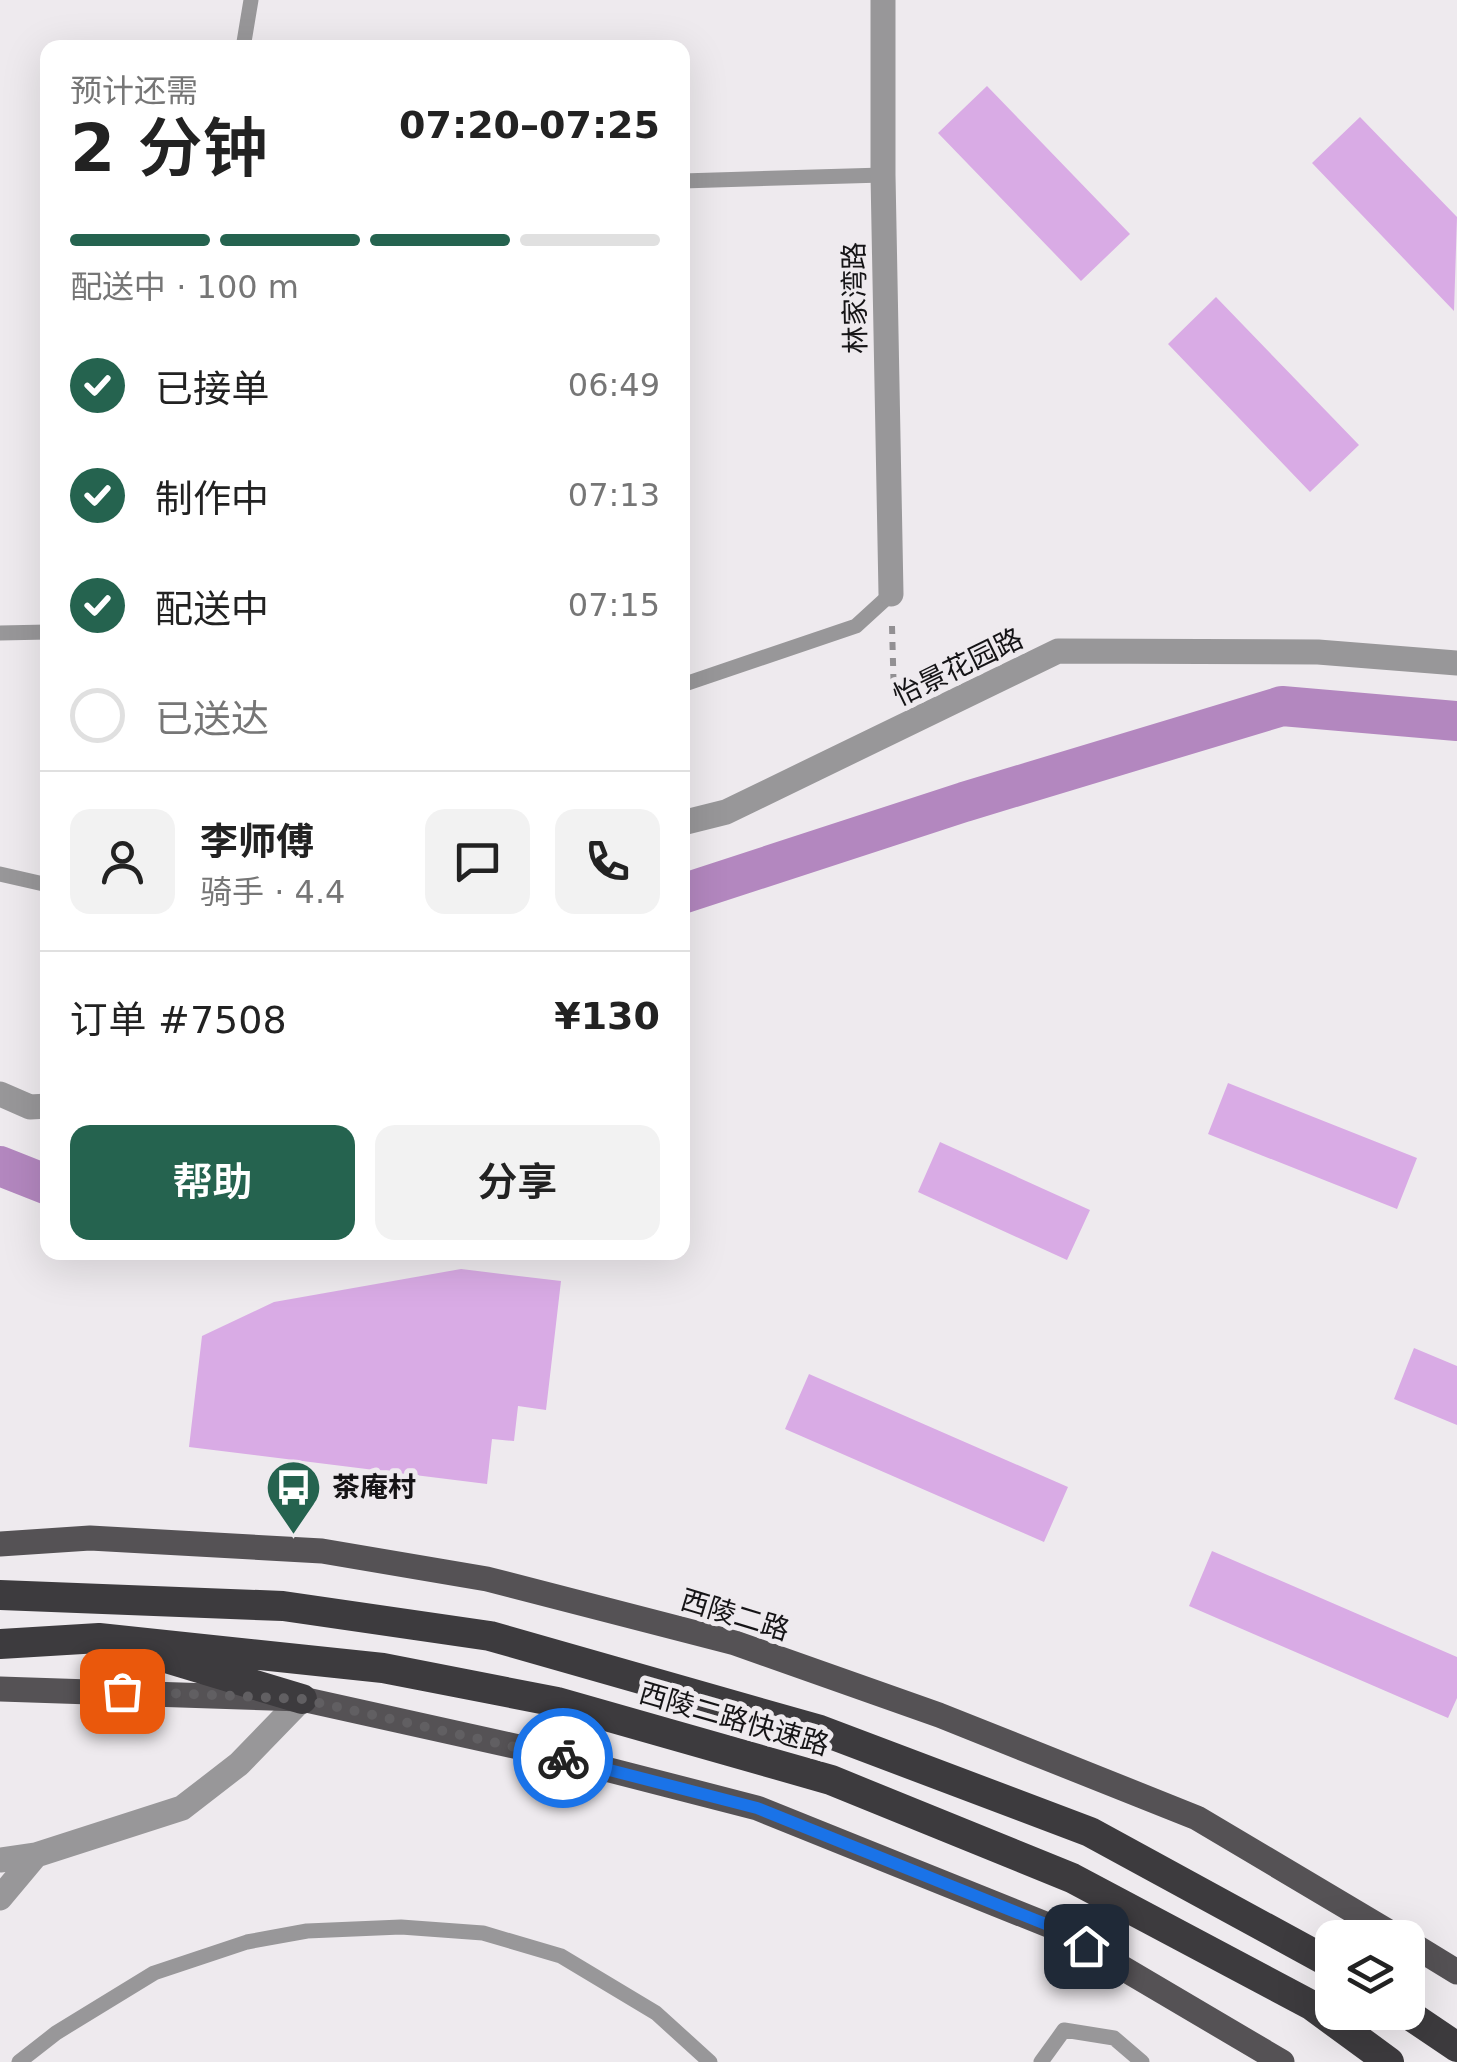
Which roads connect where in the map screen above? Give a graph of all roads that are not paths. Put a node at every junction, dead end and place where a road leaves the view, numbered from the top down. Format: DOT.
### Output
graph roads {
  1 [pos="252,0"];
  2 [pos="883,0"];
  3 [pos="244,40"];
  4 [pos="883,175"];
  5 [pos="690,181"];
  6 [pos="891,594"];
  7 [pos="0,632"];
  8 [pos="40,632"];
  9 [pos="1457,664"];
  10 [pos="690,682"];
  11 [pos="690,821"];
  12 [pos="0,874"];
  13 [pos="40,883"];
  14 [pos="0,1094"];
  15 [pos="40,1106"];
  16 [pos="0,1544"];
  17 [pos="0,1595"];
  18 [pos="98,1638"];
  19 [pos="0,1644"];
  20 [pos="0,1689"];
  21 [pos="302,1699"];
  22 [pos="36,1855"];
  23 [pos="0,1860"];
  24 [pos="0,1898"];
  25 [pos="1369,1920"];
  26 [pos="1425,1952"];
  27 [pos="1315,1955"];
  28 [pos="1457,1972"];
  29 [pos="1425,2025"];
  30 [pos="1457,2047"];
  31 [pos="20,2062"];
  32 [pos="710,2062"];
  33 [pos="1041,2062"];
  34 [pos="1142,2062"];
  35 [pos="1282,2062"];
  36 [pos="1389,2062"];
  1 -- 3 [label="lane"];
  2 -- 4 [label="street, 林家湾路"];
  4 -- 5 [label="lane"];
  4 -- 6 [label="street, 林家湾路"];
  6 -- 10 [label="lane"];
  7 -- 8 [label="lane"];
  9 -- 11 [label="street, 怡景花园路"];
  12 -- 13 [label="lane"];
  14 -- 15 [label="street"];
  16 -- 25 [label="main road, 西陵二路"];
  17 -- 27 [label="highway, 西陵二路快速路"];
  18 -- 19 [label="highway, 西陵二路快速路"];
  18 -- 21 [label="highway"];
  18 -- 36 [label="highway, 西陵二路快速路"];
  20 -- 21 [label="main road"];
  21 -- 22 [label="street"];
  21 -- 35 [label="main road"];
  22 -- 23 [label="street"];
  22 -- 24 [label="street"];
  26 -- 28 [label="main road"];
  29 -- 30 [label="highway"];
  31 -- 32 [label="lane"];
  33 -- 34 [label="lane"];
}
